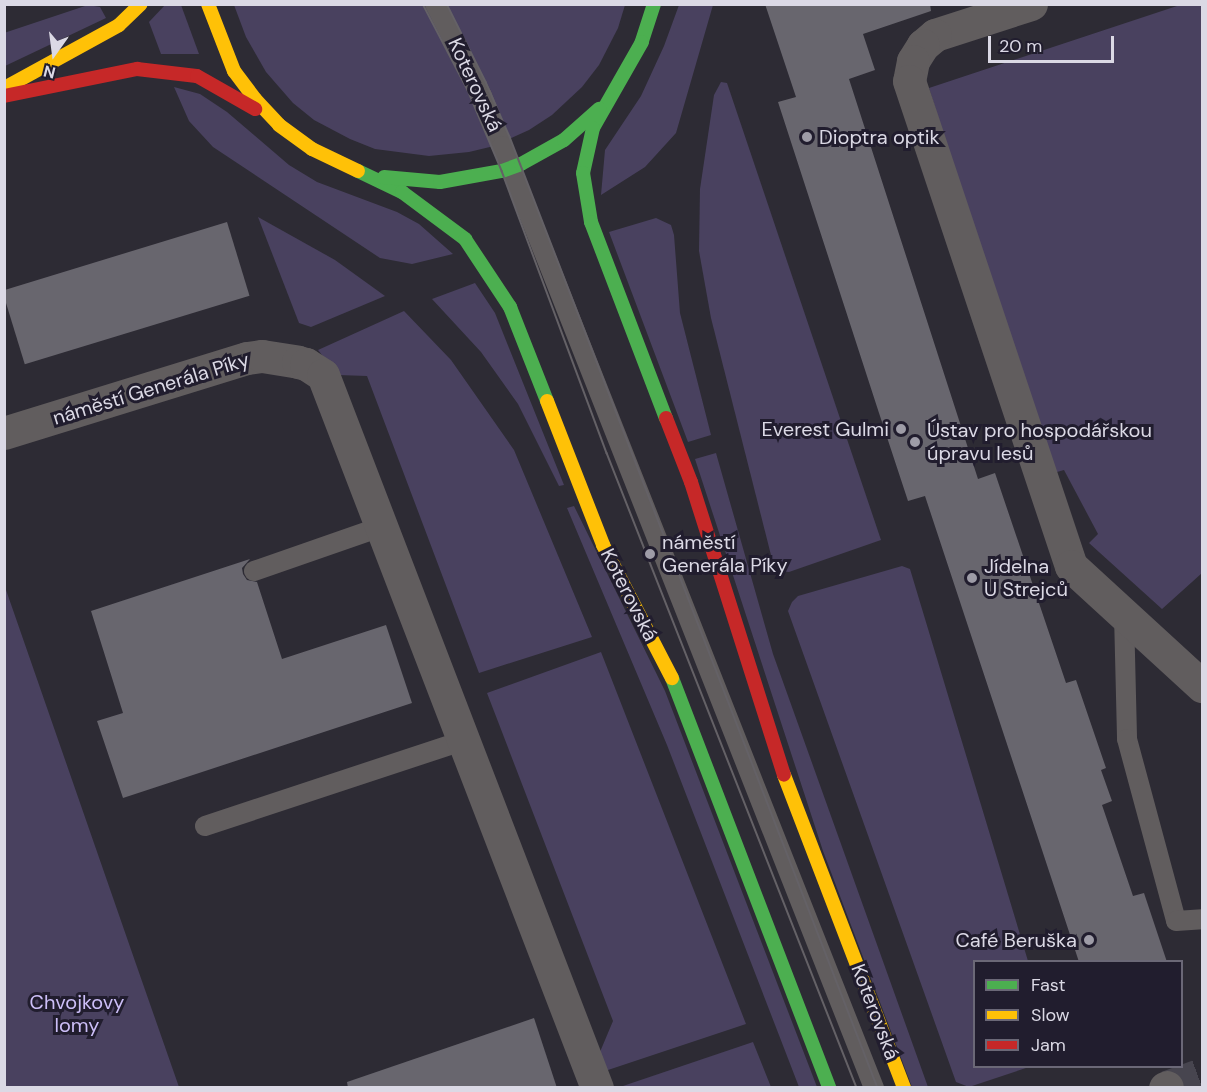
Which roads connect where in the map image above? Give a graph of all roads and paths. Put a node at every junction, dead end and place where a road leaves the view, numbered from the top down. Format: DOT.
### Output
graph roads {
  1 [pos="141,4"];
  2 [pos="208,4"];
  3 [pos="435,4"];
  4 [pos="1031,4"];
  5 [pos="653,9"];
  6 [pos="4,88"];
  7 [pos="616,88"];
  8 [pos="4,96"];
  9 [pos="279,124"];
  10 [pos="348,166"];
  11 [pos="511,168"];
  12 [pos="4,433"];
  13 [pos="383,526"];
  14 [pos="254,572"];
  15 [pos="1124,614"];
  16 [pos="1203,686"];
  17 [pos="465,740"];
  18 [pos="205,826"];
  19 [pos="1203,919"];
  20 [pos="597,1088"];
  21 [pos="830,1088"];
  22 [pos="874,1088"];
  23 [pos="904,1088"];
  1 -- 6 [label="street"];
  2 -- 9 [label="street, Koterovská"];
  3 -- 11 [label="lane, Koterovská"];
  4 -- 15 [label="street"];
  5 -- 7 [label="street, Koterovská"];
  7 -- 11 [label="street, Koterovská"];
  7 -- 23 [label="street, Koterovská"];
  8 -- 9 [label="street"];
  9 -- 10 [label="street, Koterovská"];
  10 -- 11 [label="street, Koterovská"];
  10 -- 21 [label="street, Koterovská"];
  11 -- 22 [label="lane, Koterovská"];
  12 -- 13 [label="street, náměstí Generála Píky"];
  13 -- 14 [label="lane"];
  13 -- 17 [label="street, náměstí Generála Píky"];
  15 -- 16 [label="street"];
  15 -- 19 [label="lane"];
  17 -- 18 [label="lane"];
  17 -- 20 [label="street, náměstí Generála Píky"];
}
